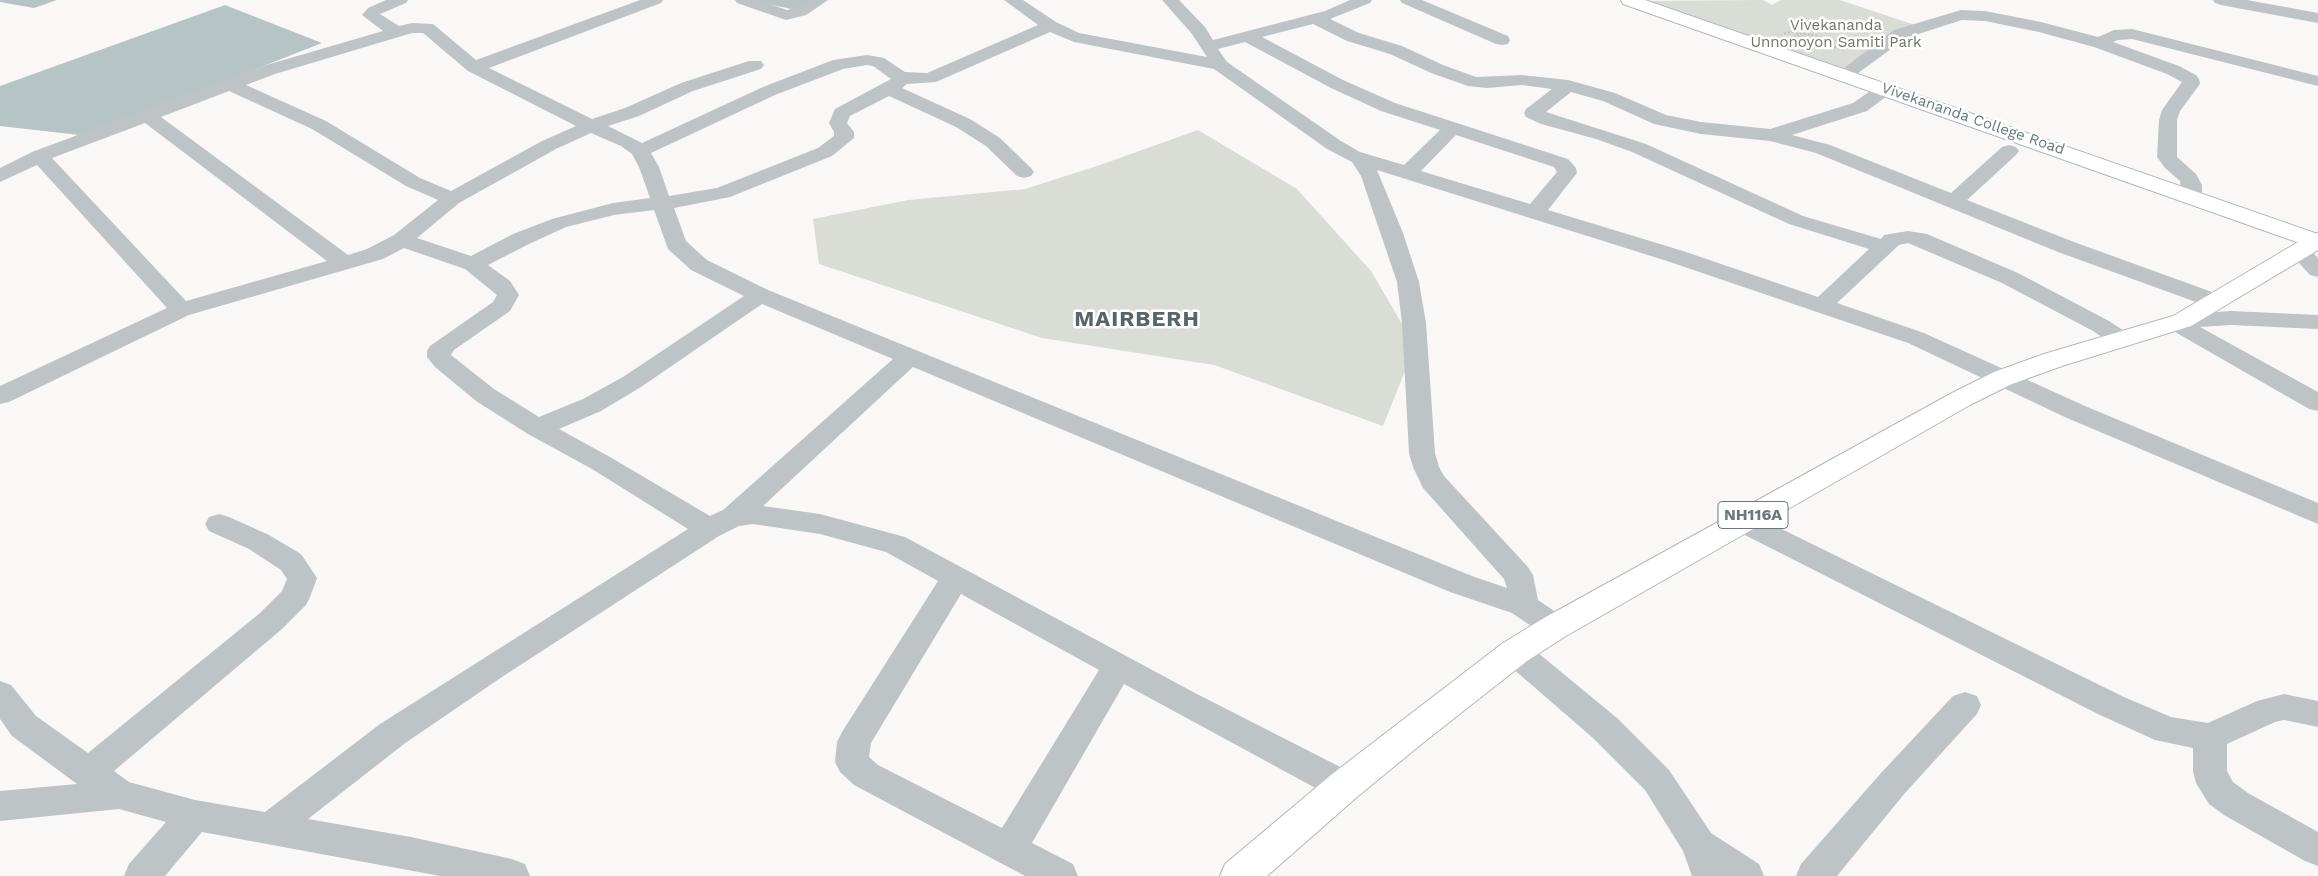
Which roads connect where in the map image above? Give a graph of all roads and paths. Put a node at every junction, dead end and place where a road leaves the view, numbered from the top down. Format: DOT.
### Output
graph roads {
  1 [pos="400,0"];
  2 [pos="655,0"];
  3 [pos="742,0"];
  4 [pos="820,0"];
  5 [pos="1012,0"];
  6 [pos="1170,0"];
  7 [pos="1364,0"];
  8 [pos="1408,0"];
  9 [pos="1629,0"];
  10 [pos="1971,0"];
  11 [pos="2221,0"];
  12 [pos="1961,15"];
  13 [pos="1315,18"];
  14 [pos="2318,18"];
  15 [pos="1050,26"];
  16 [pos="396,32"];
  17 [pos="1247,36"];
  18 [pos="1502,40"];
  19 [pos="2100,43"];
  20 [pos="1209,46"];
  21 [pos="755,65"];
  22 [pos="1220,65"];
  23 [pos="474,67"];
  24 [pos="1844,75"];
  25 [pos="2318,81"];
  26 [pos="897,83"];
  27 [pos="231,85"];
  28 [pos="1568,85"];
  29 [pos="1885,89"];
  30 [pos="146,115"];
  31 [pos="591,126"];
  32 [pos="1452,129"];
  33 [pos="1771,135"];
  34 [pos="640,151"];
  35 [pos="2010,152"];
  36 [pos="39,156"];
  37 [pos="1359,158"];
  38 [pos="1024,172"];
  39 [pos="1406,174"];
  40 [pos="0,176"];
  41 [pos="2192,196"];
  42 [pos="452,199"];
  43 [pos="1953,202"];
  44 [pos="662,203"];
  45 [pos="1534,213"];
  46 [pos="402,240"];
  47 [pos="1884,247"];
  48 [pos="2313,251"];
  49 [pos="343,262"];
  50 [pos="473,264"];
  51 [pos="760,295"];
  52 [pos="2215,301"];
  53 [pos="1820,307"];
  54 [pos="181,310"];
  55 [pos="2179,322"];
  56 [pos="2318,322"];
  57 [pos="2122,340"];
  58 [pos="910,357"];
  59 [pos="2004,378"];
  60 [pos="0,396"];
  61 [pos="2318,404"];
  62 [pos="537,428"];
  63 [pos="2318,514"];
  64 [pos="1742,522"];
  65 [pos="721,523"];
  66 [pos="219,524"];
  67 [pos="955,578"];
  68 [pos="1523,605"];
  69 [pos="1555,627"];
  70 [pos="1515,652"];
  71 [pos="1118,666"];
  72 [pos="0,694"];
  73 [pos="1966,705"];
  74 [pos="2318,714"];
  75 [pos="2210,737"];
  76 [pos="88,773"];
  77 [pos="1344,786"];
  78 [pos="119,794"];
  79 [pos="0,806"];
  80 [pos="195,815"];
  81 [pos="270,828"];
  82 [pos="1009,849"];
  83 [pos="2318,850"];
  84 [pos="1704,860"];
  85 [pos="142,876"];
  86 [pos="512,876"];
  87 [pos="1060,876"];
  88 [pos="1238,876"];
  89 [pos="1746,876"];
  90 [pos="1814,876"];
  1 -- 16 [label="street"];
  2 -- 23 [label="street"];
  3 -- 4 [label="street"];
  5 -- 15 [label="street"];
  6 -- 20 [label="street"];
  7 -- 13 [label="street"];
  8 -- 18 [label="street"];
  9 -- 24 [label="main road, Vivekananda College Road"];
  10 -- 12 [label="street"];
  11 -- 14 [label="street"];
  12 -- 19 [label="street"];
  12 -- 24 [label="street"];
  13 -- 17 [label="street"];
  13 -- 28 [label="street"];
  15 -- 22 [label="street"];
  15 -- 26 [label="street"];
  16 -- 23 [label="street"];
  16 -- 27 [label="street"];
  17 -- 20 [label="street"];
  17 -- 32 [label="street"];
  19 -- 25 [label="street"];
  19 -- 41 [label="street"];
  20 -- 22 [label="street"];
  21 -- 31 [label="street"];
  22 -- 37 [label="street"];
  23 -- 31 [label="street"];
  24 -- 29 [label="main road, Vivekananda College Road"];
  26 -- 34 [label="street"];
  26 -- 38 [label="street"];
  26 -- 44 [label="street"];
  27 -- 30 [label="street"];
  27 -- 42 [label="street"];
  28 -- 33 [label="street"];
  28 -- 47 [label="street"];
  29 -- 33 [label="street"];
  29 -- 41 [label="main road, Vivekananda College Road"];
  30 -- 36 [label="street"];
  30 -- 49 [label="street"];
  31 -- 34 [label="street"];
  31 -- 42 [label="street"];
  32 -- 39 [label="street"];
  32 -- 45 [label="street"];
  33 -- 43 [label="street"];
  34 -- 44 [label="street"];
  35 -- 43 [label="street"];
  36 -- 40 [label="street"];
  36 -- 54 [label="street"];
  37 -- 39 [label="street"];
  37 -- 68 [label="street"];
  39 -- 45 [label="street"];
  41 -- 48 [label="main road, Vivekananda College Road"];
  42 -- 46 [label="street"];
  43 -- 52 [label="street"];
  44 -- 50 [label="street"];
  44 -- 51 [label="street"];
  45 -- 53 [label="street"];
  46 -- 49 [label="street"];
  46 -- 50 [label="street"];
  47 -- 53 [label="street"];
  47 -- 57 [label="street"];
  48 -- 52 [label="main road, NH116A"];
  49 -- 54 [label="street"];
  50 -- 62 [label="street"];
  51 -- 58 [label="street"];
  51 -- 62 [label="street"];
  52 -- 55 [label="main road, NH116A"];
  53 -- 59 [label="street"];
  54 -- 60 [label="street"];
  55 -- 56 [label="street"];
  55 -- 57 [label="main road, NH116A"];
  55 -- 61 [label="street"];
  57 -- 59 [label="main road, NH116A"];
  58 -- 65 [label="street"];
  58 -- 68 [label="street"];
  59 -- 63 [label="street"];
  59 -- 64 [label="main road, NH116A"];
  62 -- 65 [label="street"];
  64 -- 69 [label="main road, NH116A"];
  64 -- 75 [label="street"];
  65 -- 67 [label="street"];
  65 -- 81 [label="street"];
  66 -- 76 [label="street"];
  67 -- 71 [label="street"];
  67 -- 82 [label="street"];
  68 -- 69 [label="street"];
  69 -- 70 [label="main road, NH116A"];
  70 -- 77 [label="main road, NH116A"];
  70 -- 84 [label="street"];
  71 -- 77 [label="street"];
  71 -- 82 [label="street"];
  72 -- 76 [label="street"];
  73 -- 90 [label="street"];
  74 -- 75 [label="street"];
  75 -- 83 [label="street"];
  76 -- 78 [label="street"];
  77 -- 88 [label="main road, NH116A"];
  78 -- 79 [label="street"];
  78 -- 80 [label="street"];
  80 -- 81 [label="street"];
  80 -- 85 [label="street"];
  81 -- 86 [label="street"];
  82 -- 87 [label="street"];
  84 -- 89 [label="street"];
}
